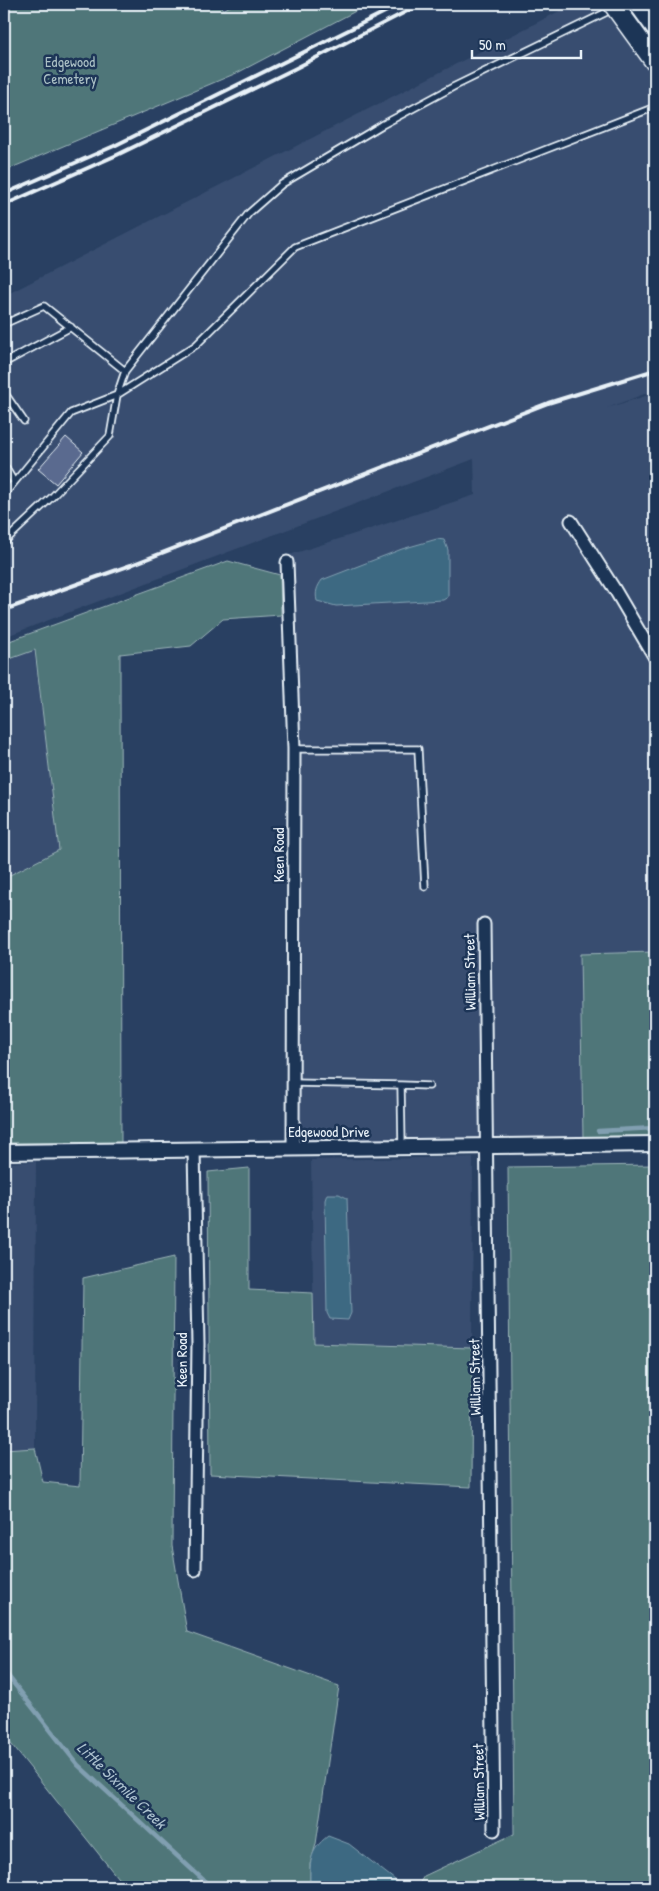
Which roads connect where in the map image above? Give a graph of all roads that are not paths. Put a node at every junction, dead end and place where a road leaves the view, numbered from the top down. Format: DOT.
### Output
graph roads {
  1 [pos="612,4"];
  2 [pos="624,4"];
  3 [pos="639,4"];
  4 [pos="655,26"];
  5 [pos="655,62"];
  6 [pos="655,107"];
  7 [pos="4,324"];
  8 [pos="70,327"];
  9 [pos="4,363"];
  10 [pos="125,371"];
  11 [pos="4,392"];
  12 [pos="117,395"];
  13 [pos="24,421"];
  14 [pos="4,465"];
  15 [pos="14,482"];
  16 [pos="4,495"];
  17 [pos="571,521"];
  18 [pos="4,542"];
  19 [pos="287,562"];
  20 [pos="655,658"];
  21 [pos="294,749"];
  22 [pos="425,887"];
  23 [pos="484,924"];
  24 [pos="293,1083"];
  25 [pos="401,1085"];
  26 [pos="429,1086"];
  27 [pos="655,1144"];
  28 [pos="488,1147"];
  29 [pos="293,1148"];
  30 [pos="402,1148"];
  31 [pos="194,1150"];
  32 [pos="4,1152"];
  33 [pos="195,1570"];
  34 [pos="494,1830"];
  1 -- 5 [label="main road, bridge"];
  2 -- 10 [label="lane"];
  3 -- 4 [label="main road"];
  6 -- 12 [label="lane"];
  7 -- 8 [label="lane"];
  8 -- 9 [label="lane"];
  8 -- 10 [label="lane"];
  10 -- 12 [label="lane"];
  11 -- 13 [label="lane"];
  12 -- 15 [label="lane"];
  12 -- 18 [label="lane"];
  14 -- 15 [label="lane"];
  15 -- 16 [label="lane"];
  17 -- 20 [label="street"];
  19 -- 21 [label="street, Keen Road"];
  21 -- 22 [label="lane"];
  21 -- 24 [label="street, Keen Road"];
  23 -- 28 [label="street, William Street"];
  24 -- 25 [label="lane"];
  24 -- 29 [label="street, Keen Road"];
  25 -- 26 [label="lane"];
  25 -- 30 [label="lane"];
  27 -- 28 [label="street, Edgewood Drive"];
  28 -- 30 [label="street, Edgewood Drive"];
  28 -- 34 [label="street, William Street"];
  29 -- 30 [label="street, Edgewood Drive"];
  29 -- 31 [label="street, Edgewood Drive"];
  31 -- 32 [label="street, Edgewood Drive"];
  31 -- 33 [label="street, Keen Road"];
}
